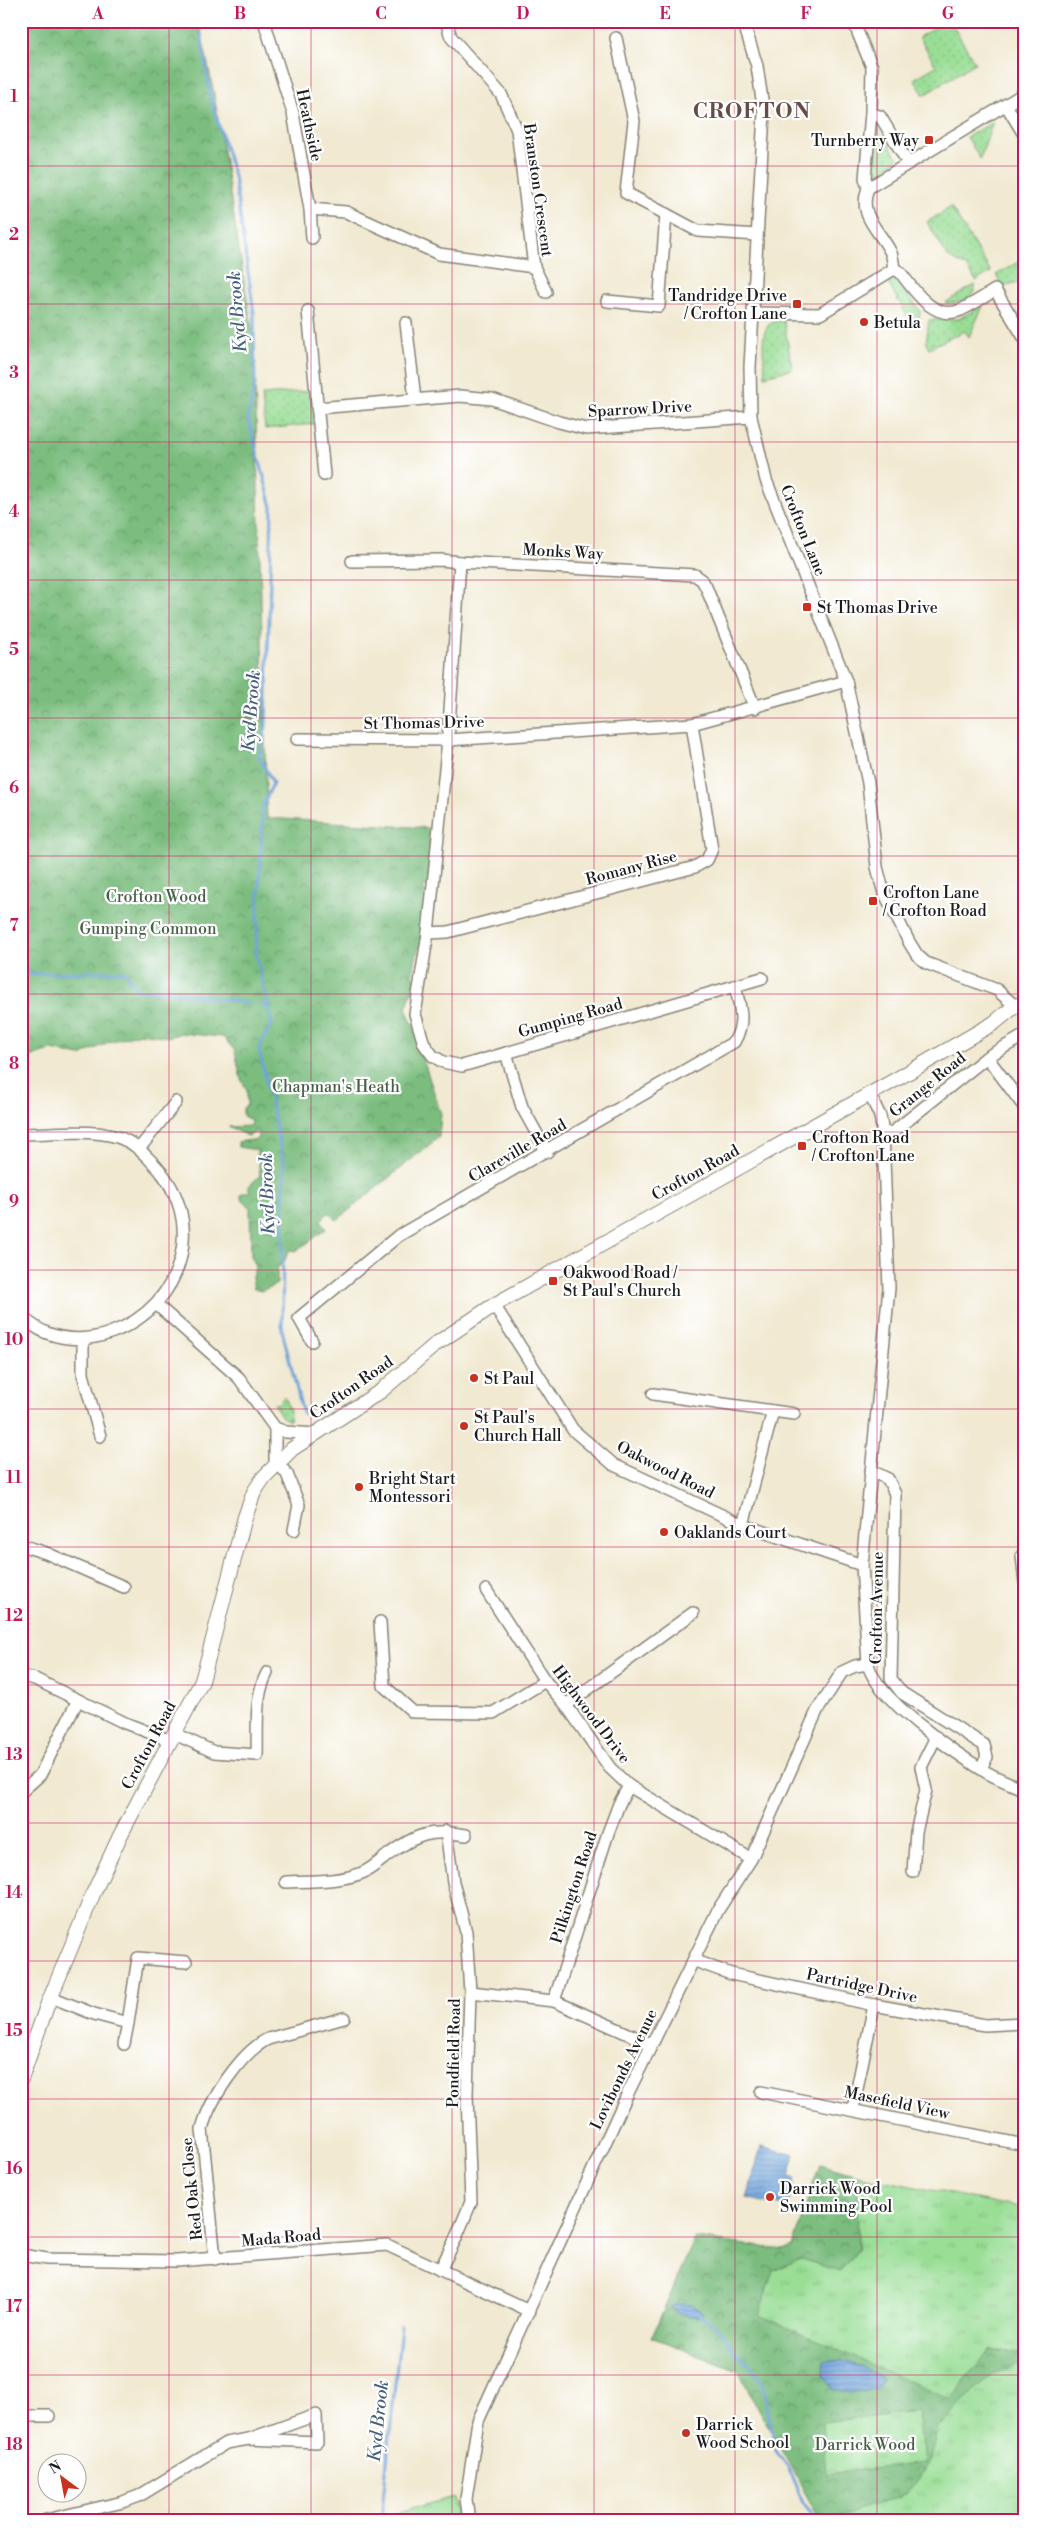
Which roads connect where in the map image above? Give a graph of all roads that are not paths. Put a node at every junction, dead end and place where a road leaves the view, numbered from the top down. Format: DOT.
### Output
graph roads {
  1 [pos="264,21"];
  2 [pos="446,21"];
  3 [pos="744,21"];
  4 [pos="853,21"];
  5 [pos="616,38"];
  6 [pos="1025,93"];
  7 [pos="1006,104"];
  8 [pos="871,114"];
  9 [pos="1025,136"];
  10 [pos="908,163"];
  11 [pos="868,188"];
  12 [pos="310,210"];
  13 [pos="666,214"];
  14 [pos="757,235"];
  15 [pos="312,238"];
  16 [pos="534,267"];
  17 [pos="894,269"];
  18 [pos="546,292"];
  19 [pos="607,301"];
  20 [pos="308,311"];
  21 [pos="753,313"];
  22 [pos="406,323"];
  23 [pos="1025,339"];
  24 [pos="415,399"];
  25 [pos="317,408"];
  26 [pos="751,417"];
  27 [pos="324,475"];
  28 [pos="352,562"];
  29 [pos="460,562"];
  30 [pos="846,681"];
  31 [pos="755,708"];
  32 [pos="692,724"];
  33 [pos="297,739"];
  34 [pos="448,740"];
  35 [pos="428,933"];
  36 [pos="762,978"];
  37 [pos="734,986"];
  38 [pos="1020,1004"];
  39 [pos="1025,1035"];
  40 [pos="506,1053"];
  41 [pos="986,1057"];
  42 [pos="870,1095"];
  43 [pos="176,1102"];
  44 [pos="1025,1108"];
  45 [pos="21,1134"];
  46 [pos="883,1134"];
  47 [pos="139,1149"];
  48 [pos="547,1152"];
  49 [pos="156,1305"];
  50 [pos="494,1305"];
  51 [pos="21,1317"];
  52 [pos="83,1339"];
  53 [pos="312,1341"];
  54 [pos="653,1394"];
  55 [pos="773,1411"];
  56 [pos="794,1414"];
  57 [pos="276,1428"];
  58 [pos="315,1434"];
  59 [pos="100,1436"];
  60 [pos="278,1464"];
  61 [pos="870,1473"];
  62 [pos="743,1525"];
  63 [pos="294,1530"];
  64 [pos="21,1545"];
  65 [pos="1025,1550"];
  66 [pos="862,1565"];
  67 [pos="1025,1582"];
  68 [pos="124,1587"];
  69 [pos="486,1590"];
  70 [pos="693,1613"];
  71 [pos="380,1622"];
  72 [pos="868,1664"];
  73 [pos="267,1673"];
  74 [pos="21,1676"];
  75 [pos="545,1680"];
  76 [pos="78,1700"];
  77 [pos="566,1705"];
  78 [pos="936,1737"];
  79 [pos="173,1738"];
  80 [pos="981,1768"];
  81 [pos="629,1786"];
  82 [pos="1025,1790"];
  83 [pos="21,1792"];
  84 [pos="446,1831"];
  85 [pos="466,1835"];
  86 [pos="751,1859"];
  87 [pos="913,1872"];
  88 [pos="286,1882"];
  89 [pos="695,1961"];
  90 [pos="186,1962"];
  91 [pos="470,1992"];
  92 [pos="51,1997"];
  93 [pos="554,2001"];
  94 [pos="874,2005"];
  95 [pos="344,2018"];
  96 [pos="128,2023"];
  97 [pos="1025,2023"];
  98 [pos="124,2044"];
  99 [pos="651,2044"];
  100 [pos="21,2079"];
  101 [pos="761,2092"];
  102 [pos="853,2109"];
  103 [pos="1025,2145"];
  104 [pos="21,2255"];
  105 [pos="215,2259"];
  106 [pos="440,2270"];
  107 [pos="529,2311"];
  108 [pos="21,2416"];
  109 [pos="49,2416"];
  110 [pos="249,2439"];
  111 [pos="46,2520"];
  112 [pos="469,2520"];
  1 -- 12 [label="street, Heathside"];
  2 -- 16 [label="street, Branston Crescent"];
  3 -- 14 [label="street, Crofton Lane"];
  4 -- 8 [label="street"];
  5 -- 13 [label="street"];
  6 -- 7 [label="street"];
  7 -- 9 [label="street"];
  7 -- 10 [label="street"];
  8 -- 10 [label="street"];
  8 -- 11 [label="street"];
  10 -- 11 [label="street"];
  11 -- 17 [label="street"];
  12 -- 15 [label="street, Heathside"];
  12 -- 16 [label="street"];
  13 -- 14 [label="street"];
  13 -- 19 [label="street"];
  14 -- 21 [label="street, Crofton Lane"];
  16 -- 18 [label="street, Branston Crescent"];
  17 -- 21 [label="street"];
  17 -- 23 [label="street"];
  20 -- 25 [label="street"];
  21 -- 26 [label="street, Crofton Lane"];
  22 -- 24 [label="street"];
  24 -- 25 [label="street, Sparrow Drive"];
  24 -- 26 [label="street, Sparrow Drive"];
  25 -- 27 [label="street"];
  26 -- 30 [label="street, Crofton Lane"];
  28 -- 29 [label="street, Monks Way"];
  29 -- 31 [label="street, Monks Way"];
  29 -- 34 [label="street"];
  30 -- 31 [label="street, St Thomas Drive"];
  30 -- 38 [label="street, Crofton Lane"];
  31 -- 32 [label="street, St Thomas Drive"];
  32 -- 34 [label="street, St Thomas Drive"];
  32 -- 35 [label="street, Romany Rise"];
  33 -- 34 [label="street, St Thomas Drive"];
  34 -- 35 [label="street"];
  35 -- 40 [label="street, Gumping Road"];
  36 -- 37 [label="street, Gumping Road"];
  37 -- 40 [label="street, Gumping Road"];
  37 -- 48 [label="street, Clareville Road"];
  38 -- 42 [label="main road, Crofton Road"];
  39 -- 41 [label="street"];
  40 -- 48 [label="street"];
  41 -- 44 [label="street, Grange Road"];
  41 -- 46 [label="street, Grange Road"];
  42 -- 46 [label="street, Crofton Avenue"];
  42 -- 50 [label="main road, Crofton Road"];
  43 -- 47 [label="street"];
  45 -- 47 [label="street"];
  46 -- 61 [label="street, Crofton Avenue"];
  47 -- 49 [label="street"];
  48 -- 53 [label="street, Clareville Road"];
  49 -- 52 [label="street"];
  49 -- 57 [label="street"];
  50 -- 58 [label="main road, Crofton Road"];
  50 -- 62 [label="street, Oakwood Road"];
  51 -- 52 [label="street"];
  52 -- 59 [label="street"];
  54 -- 55 [label="street"];
  55 -- 56 [label="street"];
  55 -- 62 [label="street"];
  57 -- 58 [label="street"];
  57 -- 60 [label="street"];
  58 -- 60 [label="main road, Crofton Road"];
  60 -- 63 [label="street"];
  60 -- 79 [label="main road, Crofton Road"];
  61 -- 66 [label="street, Crofton Avenue"];
  61 -- 80 [label="street, Crofton Avenue"];
  62 -- 66 [label="street, Oakwood Road"];
  64 -- 68 [label="street"];
  65 -- 67 [label="street"];
  66 -- 72 [label="street, Crofton Avenue"];
  69 -- 75 [label="street, Highwood Drive"];
  70 -- 77 [label="street"];
  71 -- 75 [label="street"];
  72 -- 78 [label="street, Crofton Avenue"];
  72 -- 86 [label="street, Lovibonds Avenue"];
  73 -- 79 [label="street"];
  74 -- 76 [label="street"];
  75 -- 77 [label="street, Highwood Drive"];
  76 -- 79 [label="street"];
  76 -- 83 [label="street"];
  77 -- 81 [label="street, Highwood Drive"];
  78 -- 80 [label="street, Crofton Avenue"];
  78 -- 87 [label="street"];
  79 -- 92 [label="main road, Crofton Road"];
  80 -- 82 [label="street, Crofton Avenue"];
  81 -- 86 [label="street, Highwood Drive"];
  81 -- 93 [label="street, Pilkington Road"];
  84 -- 85 [label="street"];
  84 -- 88 [label="street"];
  84 -- 91 [label="street, Pondfield Road"];
  86 -- 89 [label="street, Lovibonds Avenue"];
  89 -- 94 [label="street, Partridge Drive"];
  89 -- 99 [label="street, Lovibonds Avenue"];
  90 -- 96 [label="street"];
  91 -- 93 [label="street"];
  91 -- 106 [label="street, Pondfield Road"];
  92 -- 96 [label="street"];
  92 -- 100 [label="main road, Crofton Road"];
  93 -- 99 [label="street"];
  94 -- 97 [label="street, Partridge Drive"];
  94 -- 102 [label="street"];
  95 -- 105 [label="street, Red Oak Close"];
  96 -- 98 [label="street"];
  99 -- 107 [label="street, Lovibonds Avenue"];
  101 -- 102 [label="street, Masefield View"];
  102 -- 103 [label="street, Masefield View"];
  104 -- 105 [label="street, Mada Road"];
  105 -- 106 [label="street, Mada Road"];
  106 -- 107 [label="street, Mada Road"];
  107 -- 112 [label="street, Lovibonds Avenue"];
  108 -- 109 [label="street"];
  110 -- 110 [label="street"];
  110 -- 111 [label="street"];
}
